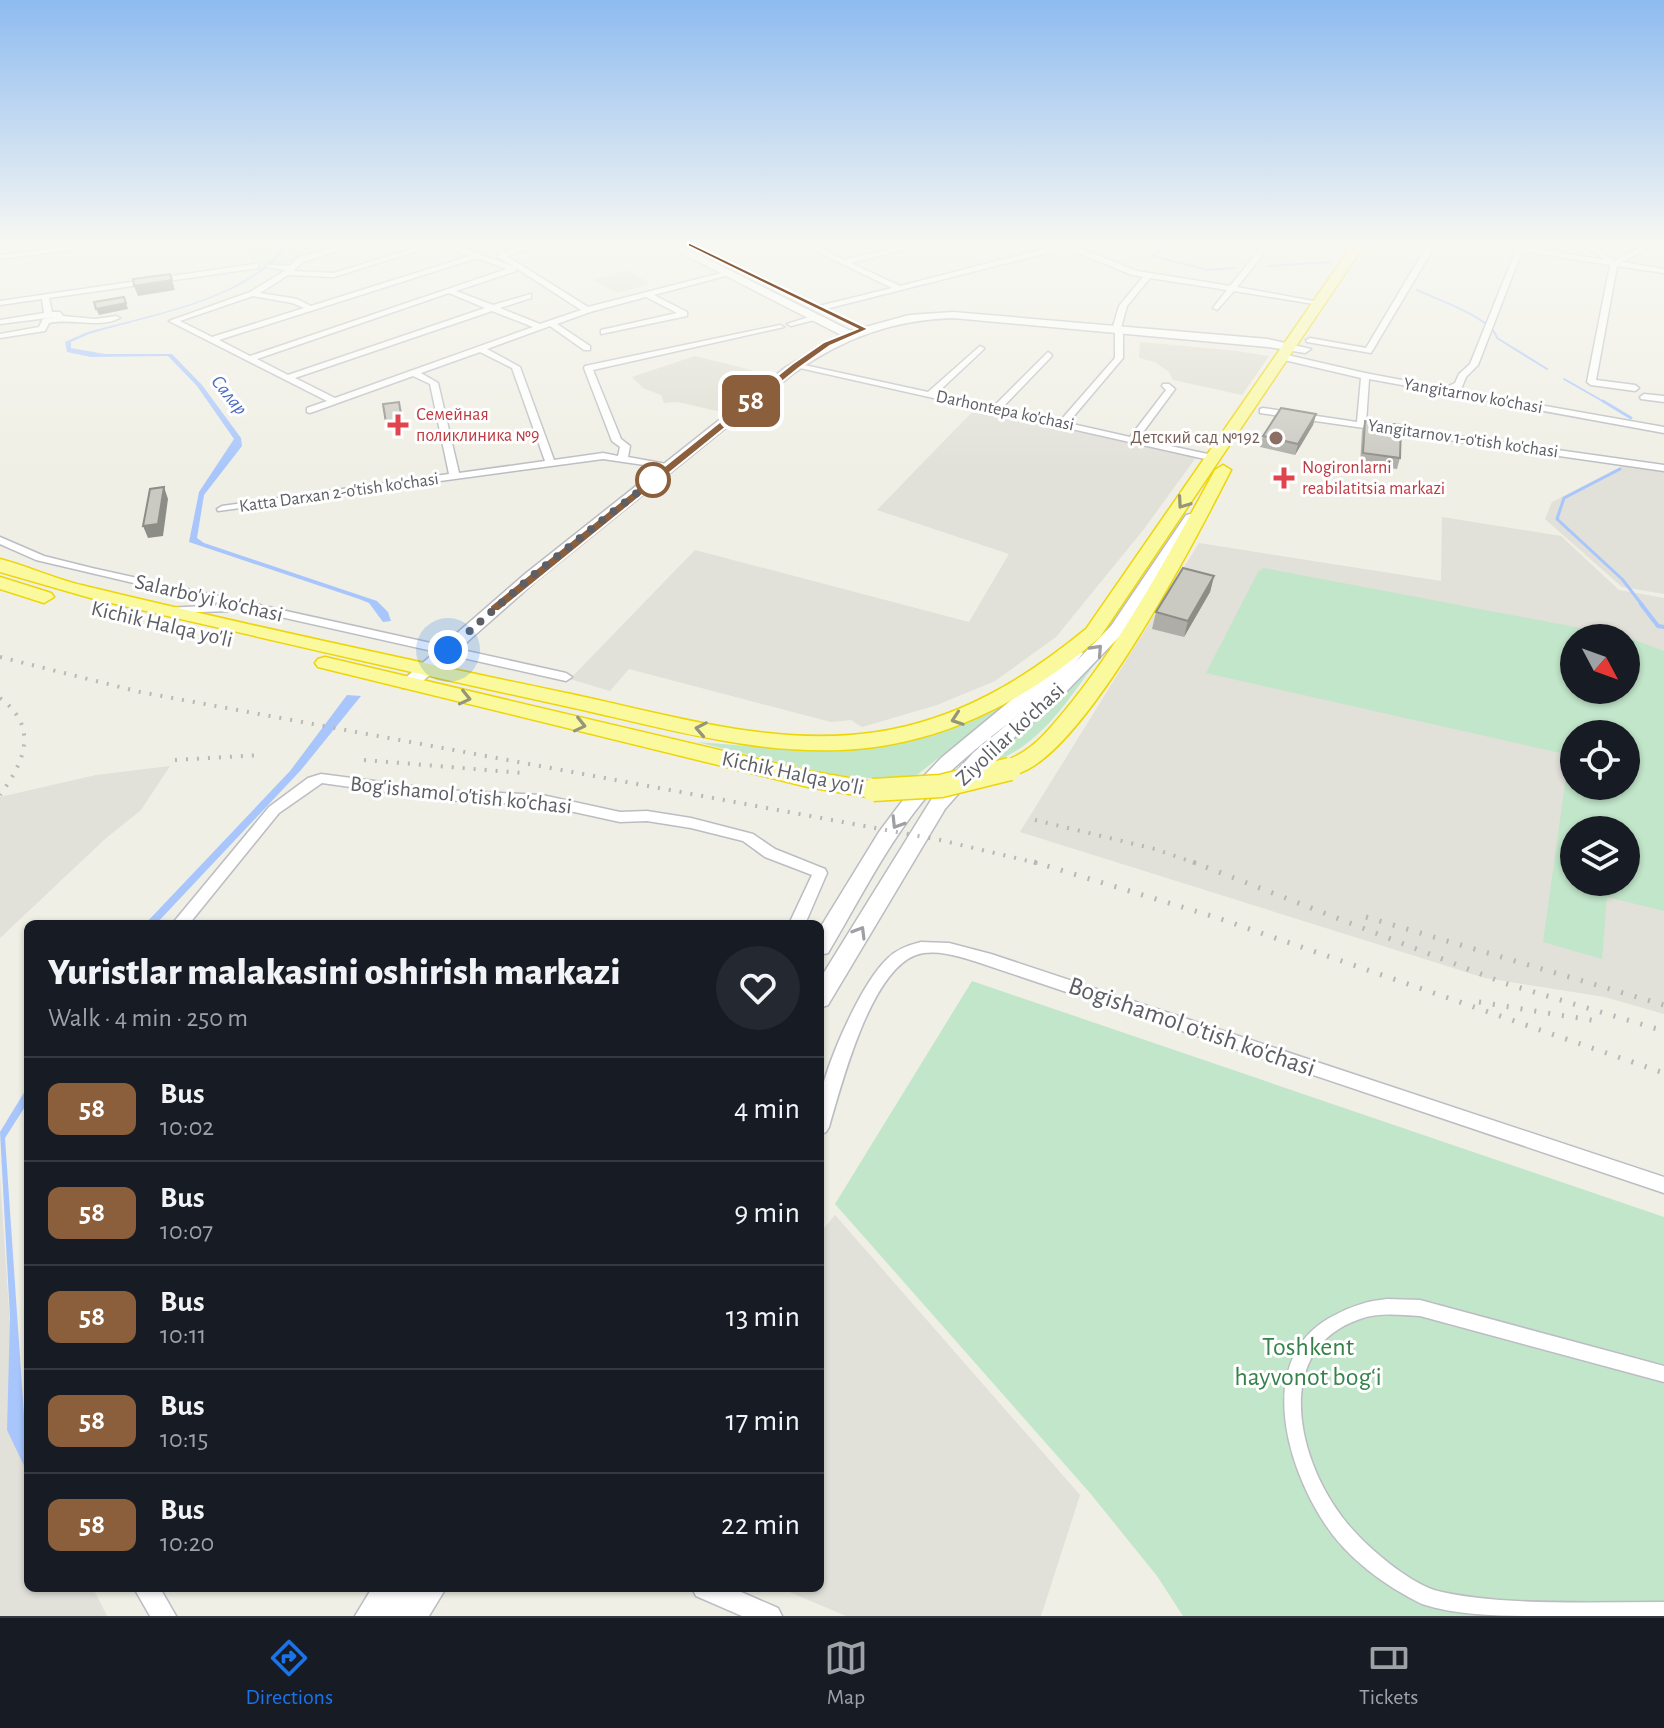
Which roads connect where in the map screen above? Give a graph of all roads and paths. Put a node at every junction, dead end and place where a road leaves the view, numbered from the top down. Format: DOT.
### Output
graph roads {
  1 [pos="54,319"];
  2 [pos="83,319"];
  3 [pos="112,319"];
  4 [pos="178,319"];
  5 [pos="275,319"];
  6 [pos="369,319"];
  7 [pos="457,319"];
  8 [pos="522,319"];
  9 [pos="561,319"];
  10 [pos="660,319"];
  11 [pos="802,319"];
  12 [pos="827,319"];
  13 [pos="837,319"];
  14 [pos="920,319"];
  15 [pos="997,319"];
  16 [pos="1120,319"];
  17 [pos="1312,319"];
  18 [pos="1319,319"];
  19 [pos="1387,319"];
  20 [pos="1492,319"];
  21 [pos="1603,319"];
  22 [pos="551,323"];
  23 [pos="791,324"];
  24 [pos="540,327"];
  25 [pos="780,327"];
  26 [pos="865,329"];
  27 [pos="1118,330"];
  28 [pos="604,332"];
  29 [pos="849,334"];
  30 [pos="0,336"];
  31 [pos="211,340"];
  32 [pos="587,348"];
  33 [pos="980,348"];
  34 [pos="481,349"];
  35 [pos="1297,351"];
  36 [pos="1048,355"];
  37 [pos="249,359"];
  38 [pos="795,366"];
  39 [pos="414,373"];
  40 [pos="1365,376"];
  41 [pos="287,378"];
  42 [pos="1166,386"];
  43 [pos="1635,388"];
  44 [pos="1445,391"];
  45 [pos="931,394"];
  46 [pos="1644,397"];
  47 [pos="1664,399"];
  48 [pos="335,401"];
  49 [pos="996,409"];
  50 [pos="310,410"];
  51 [pos="1263,411"];
  52 [pos="1063,423"];
  53 [pos="1361,424"];
  54 [pos="1664,430"];
  55 [pos="1133,439"];
  56 [pos="623,457"];
  57 [pos="550,463"];
  58 [pos="1220,466"];
  59 [pos="669,467"];
  60 [pos="1664,468"];
  61 [pos="455,477"];
  62 [pos="222,509"];
  63 [pos="0,540"];
  64 [pos="1,571"];
  65 [pos="252,608"];
  66 [pos="169,610"];
  67 [pos="1093,633"];
  68 [pos="448,650"];
  69 [pos="417,677"];
  70 [pos="566,677"];
  71 [pos="183,920"];
  72 [pos="799,920"];
  73 [pos="824,941"];
  74 [pos="824,992"];
  75 [pos="824,1114"];
  76 [pos="1664,1185"];
  77 [pos="1664,1374"];
  78 [pos="149,1592"];
  79 [pos="421,1592"];
  80 [pos="713,1592"];
  81 [pos="389,1608"];
  82 [pos="1653,1613"];
  83 [pos="164,1616"];
  84 [pos="770,1616"];
  1 -- 30 [label="street"];
  2 -- 3 [label="street"];
  4 -- 31 [label="street"];
  5 -- 31 [label="street"];
  6 -- 37 [label="street"];
  7 -- 41 [label="street"];
  8 -- 24 [label="street"];
  9 -- 22 [label="street"];
  10 -- 28 [label="street"];
  11 -- 23 [label="street"];
  12 -- 29 [label="main road"];
  13 -- 26 [label="main road"];
  14 -- 26 [label="main road"];
  15 -- 27 [label="main road"];
  16 -- 27 [label="street"];
  17 -- 35 [label="highway, Kichik Halqa yo'li"];
  18 -- 35 [label="highway, Kichik Halqa yo'li"];
  19 -- 35 [label="street"];
  20 -- 44 [label="street"];
  21 -- 43 [label="street"];
  22 -- 24 [label="street"];
  22 -- 32 [label="street"];
  24 -- 34 [label="street"];
  25 -- 56 [label="street"];
  26 -- 29 [label="main road"];
  27 -- 35 [label="main road"];
  27 -- 52 [label="street"];
  29 -- 38 [label="main road"];
  31 -- 37 [label="street"];
  33 -- 45 [label="street"];
  34 -- 39 [label="street"];
  34 -- 57 [label="street"];
  35 -- 40 [label="street, Yangitarnov ko'chasi"];
  35 -- 51 [label="highway, Kichik Halqa yo'li"];
  35 -- 58 [label="highway, Kichik Halqa yo'li"];
  36 -- 49 [label="street"];
  37 -- 41 [label="street"];
  38 -- 45 [label="street, Darhontepa ko'chasi"];
  38 -- 59 [label="main road"];
  39 -- 48 [label="street"];
  39 -- 61 [label="street, Katta Darxan 2-o'tish ko'chasi"];
  40 -- 44 [label="street, Yangitarnov ko'chasi"];
  40 -- 53 [label="street"];
  41 -- 48 [label="street"];
  42 -- 55 [label="street"];
  44 -- 54 [label="street, Yangitarnov ko'chasi"];
  45 -- 49 [label="street, Darhontepa ko'chasi"];
  46 -- 47 [label="street"];
  48 -- 50 [label="street"];
  49 -- 52 [label="street, Darhontepa ko'chasi"];
  51 -- 53 [label="street, Yangitarnov 1-o'tish ko'chasi"];
  51 -- 58 [label="highway, Kichik Halqa yo'li"];
  52 -- 55 [label="street, Darhontepa ko'chasi"];
  53 -- 60 [label="street, Yangitarnov 1-o'tish ko'chasi"];
  55 -- 58 [label="street, Darhontepa ko'chasi"];
  56 -- 57 [label="street, Katta Darxan 2-o'tish ko'chasi"];
  56 -- 59 [label="street, Katta Darxan 2-o'tish ko'chasi"];
  57 -- 61 [label="street, Katta Darxan 2-o'tish ko'chasi"];
  58 -- 67 [label="highway, Kichik Halqa yo'li, one-way"];
  69 -- 58 [label="highway, Kichik Halqa yo'li, one-way, bridge"];
  74 -- 58 [label="main road, Ziyolilar ko'chasi, one-way"];
  59 -- 68 [label="main road"];
  61 -- 62 [label="street, Katta Darxan 2-o'tish ko'chasi"];
  63 -- 65 [label="street, Salarbo'yi ko'chasi"];
  64 -- 66 [label="highway, Kichik Halqa yo'li"];
  64 -- 69 [label="highway, Kichik Halqa yo'li"];
  65 -- 66 [label="street"];
  65 -- 68 [label="street, Salarbo'yi ko'chasi"];
  66 -- 69 [label="highway, Kichik Halqa yo'li"];
  67 -- 69 [label="highway, Kichik Halqa yo'li, one-way"];
  67 -- 73 [label="main road, Ziyolilar ko'chasi, one-way"];
  68 -- 69 [label="main road"];
  68 -- 70 [label="street, Salarbo'yi ko'chasi"];
  71 -- 72 [label="street, Bog'ishamol o'tish ko'chasi"];
  75 -- 76 [label="street, Bogishamol o'tish ko'chasi"];
  77 -- 82 [label="street"];
  78 -- 83 [label="street"];
  79 -- 81 [label="main road"];
  80 -- 84 [label="street"];
}
